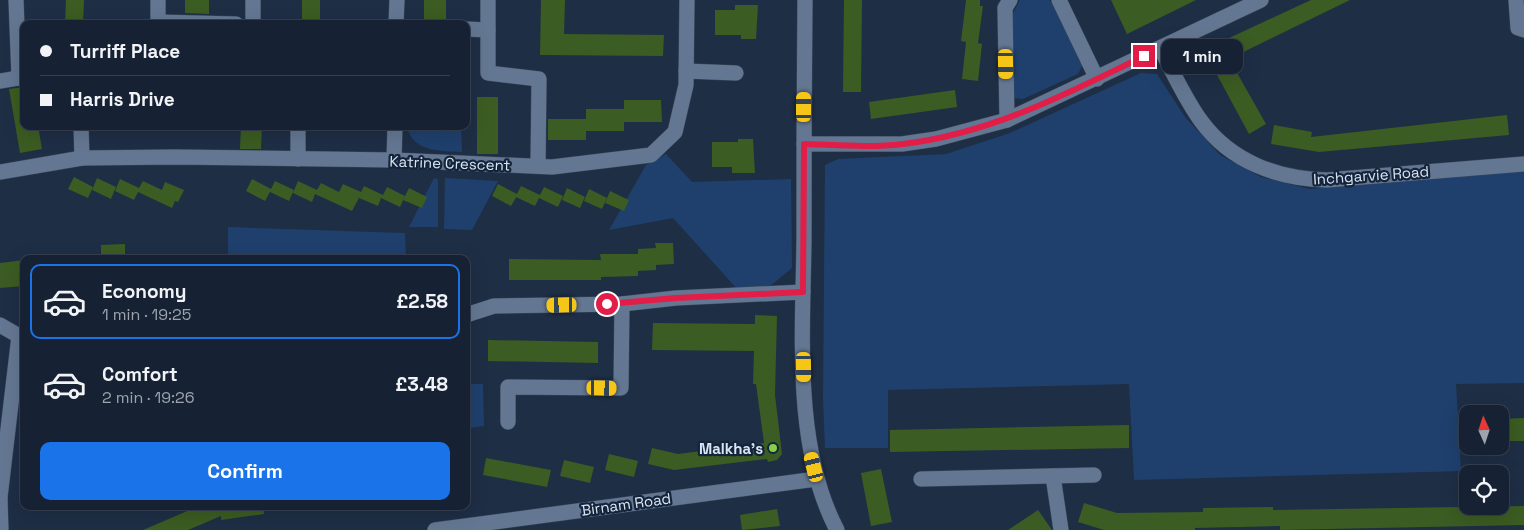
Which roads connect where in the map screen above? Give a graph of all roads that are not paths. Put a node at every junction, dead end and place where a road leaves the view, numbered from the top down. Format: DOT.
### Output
graph roads {
  1 [pos="16,0"];
  2 [pos="158,0"];
  3 [pos="253,0"];
  4 [pos="396,0"];
  5 [pos="488,0"];
  6 [pos="687,0"];
  7 [pos="805,0"];
  8 [pos="1010,0"];
  9 [pos="1059,0"];
  10 [pos="1261,0"];
  11 [pos="1516,0"];
  12 [pos="158,20"];
  13 [pos="253,20"];
  14 [pos="396,20"];
  15 [pos="470,29"];
  16 [pos="488,30"];
  17 [pos="1524,30"];
  18 [pos="1160,48"];
  19 [pos="20,62"];
  20 [pos="686,71"];
  21 [pos="736,73"];
  22 [pos="20,77"];
  23 [pos="1097,79"];
  24 [pos="0,81"];
  25 [pos="1007,120"];
  26 [pos="81,130"];
  27 [pos="298,130"];
  28 [pos="395,130"];
  29 [pos="804,144"];
  30 [pos="82,158"];
  31 [pos="298,159"];
  32 [pos="394,160"];
  33 [pos="1524,164"];
  34 [pos="538,166"];
  35 [pos="0,172"];
  36 [pos="803,292"];
  37 [pos="622,304"];
  38 [pos="470,314"];
  39 [pos="0,325"];
  40 [pos="20,335"];
  41 [pos="20,351"];
  42 [pos="508,422"];
  43 [pos="1094,475"];
  44 [pos="1053,476"];
  45 [pos="816,479"];
  46 [pos="922,479"];
  47 [pos="0,497"];
  48 [pos="482,527"];
  49 [pos="1,530"];
  50 [pos="435,530"];
  51 [pos="836,530"];
  52 [pos="1061,530"];
  1 -- 19 [label="street"];
  2 -- 12 [label="street"];
  3 -- 13 [label="street"];
  4 -- 14 [label="street"];
  5 -- 16 [label="street"];
  6 -- 20 [label="street, Katrine Crescent"];
  7 -- 29 [label="street"];
  8 -- 25 [label="street"];
  9 -- 23 [label="street"];
  10 -- 18 [label="street"];
  11 -- 17 [label="street"];
  15 -- 16 [label="street"];
  16 -- 34 [label="street"];
  18 -- 23 [label="street"];
  18 -- 33 [label="street, Inchgarvie Road"];
  20 -- 21 [label="street"];
  20 -- 34 [label="street, Katrine Crescent"];
  22 -- 24 [label="street"];
  23 -- 25 [label="street"];
  25 -- 29 [label="street"];
  26 -- 30 [label="street"];
  27 -- 31 [label="street"];
  28 -- 32 [label="street"];
  29 -- 36 [label="street"];
  30 -- 31 [label="street, Katrine Crescent"];
  30 -- 35 [label="street, Katrine Crescent"];
  31 -- 32 [label="street, Katrine Crescent"];
  32 -- 34 [label="street, Katrine Crescent"];
  36 -- 37 [label="street"];
  36 -- 45 [label="street"];
  37 -- 38 [label="street"];
  37 -- 42 [label="street"];
  39 -- 40 [label="street"];
  41 -- 47 [label="street"];
  43 -- 44 [label="street"];
  44 -- 46 [label="street"];
  44 -- 52 [label="street"];
  45 -- 48 [label="street, Birnam Road"];
  45 -- 51 [label="street"];
  47 -- 49 [label="street"];
  48 -- 50 [label="street, Birnam Road"];
}
